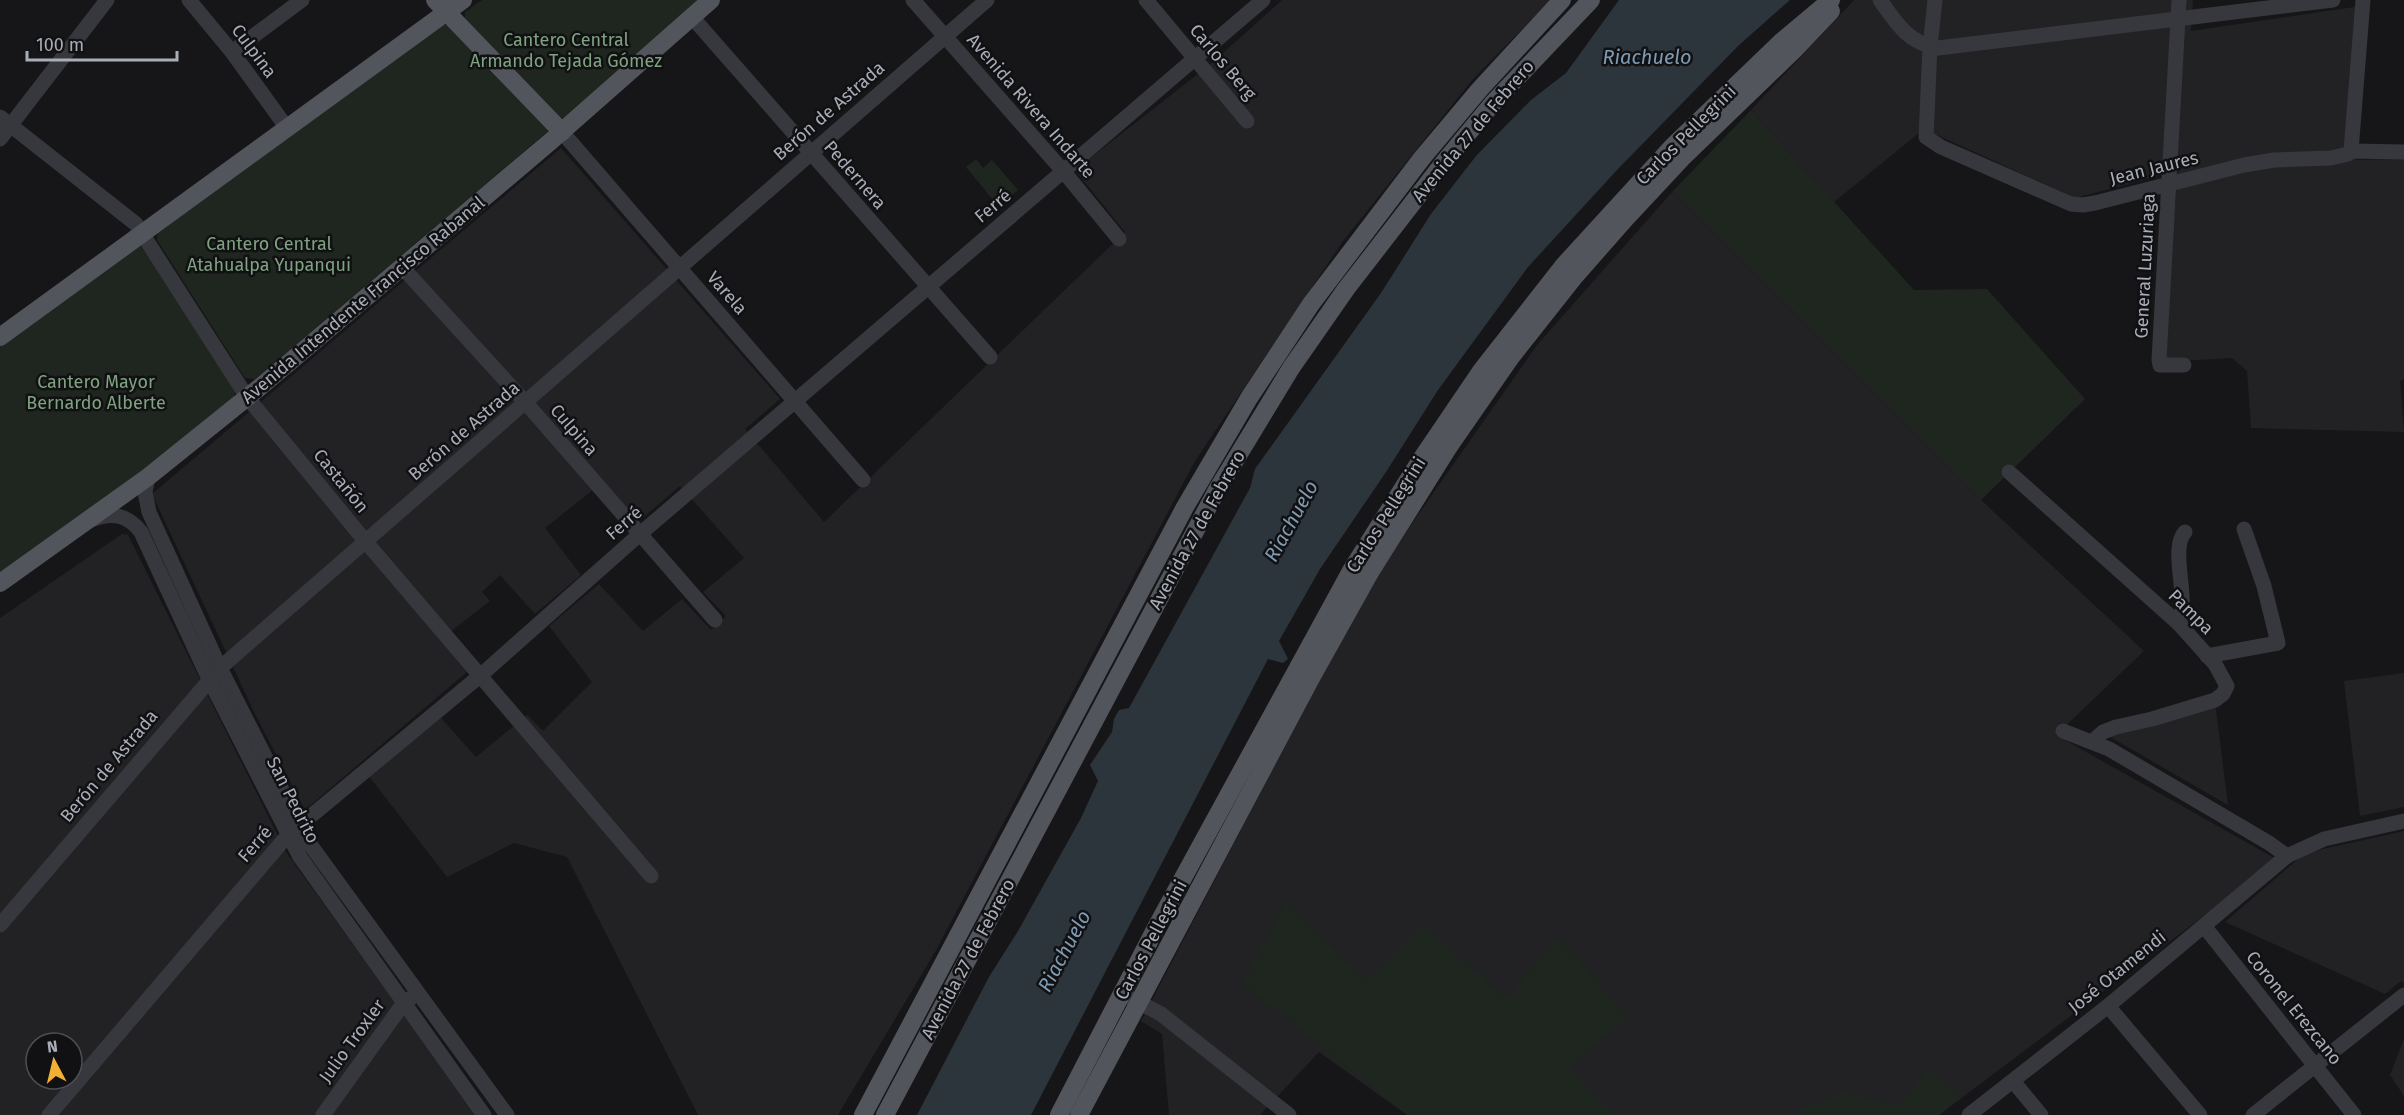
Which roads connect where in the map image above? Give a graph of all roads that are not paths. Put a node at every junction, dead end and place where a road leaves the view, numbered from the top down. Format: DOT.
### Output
graph roads {
  1 [pos="107,0"];
  2 [pos="189,0"];
  3 [pos="302,0"];
  4 [pos="463,0"];
  5 [pos="711,0"];
  6 [pos="913,0"];
  7 [pos="987,0"];
  8 [pos="1146,0"];
  9 [pos="1263,0"];
  10 [pos="1562,0"];
  11 [pos="1591,0"];
  12 [pos="1831,0"];
  13 [pos="1838,0"];
  14 [pos="1880,0"];
  15 [pos="1935,0"];
  16 [pos="2180,0"];
  17 [pos="2333,0"];
  18 [pos="2363,0"];
  19 [pos="441,6"];
  20 [pos="692,17"];
  21 [pos="2178,19"];
  22 [pos="944,37"];
  23 [pos="1930,47"];
  24 [pos="232,51"];
  25 [pos="1196,59"];
  26 [pos="1480,89"];
  27 [pos="1492,103"];
  28 [pos="5,121"];
  29 [pos="1248,121"];
  30 [pos="287,128"];
  31 [pos="562,132"];
  32 [pos="0,139"];
  33 [pos="2351,151"];
  34 [pos="2404,152"];
  35 [pos="811,153"];
  36 [pos="1064,172"];
  37 [pos="2170,183"];
  38 [pos="142,233"];
  39 [pos="1119,239"];
  40 [pos="1354,245"];
  41 [pos="1370,257"];
  42 [pos="402,267"];
  43 [pos="678,267"];
  44 [pos="927,288"];
  45 [pos="0,338"];
  46 [pos="990,357"];
  47 [pos="2184,365"];
  48 [pos="247,397"];
  49 [pos="796,402"];
  50 [pos="525,403"];
  51 [pos="2009,472"];
  52 [pos="148,477"];
  53 [pos="863,480"];
  54 [pos="86,522"];
  55 [pos="2244,529"];
  56 [pos="2185,532"];
  57 [pos="640,534"];
  58 [pos="366,542"];
  59 [pos="0,583"];
  60 [pos="716,620"];
  61 [pos="2179,624"];
  62 [pos="1107,656"];
  63 [pos="2207,656"];
  64 [pos="1123,665"];
  65 [pos="214,674"];
  66 [pos="481,675"];
  67 [pos="2063,731"];
  68 [pos="2093,741"];
  69 [pos="2404,821"];
  70 [pos="294,830"];
  71 [pos="2288,856"];
  72 [pos="651,876"];
  73 [pos="0,925"];
  74 [pos="2204,926"];
  75 [pos="417,994"];
  76 [pos="1123,994"];
  77 [pos="2404,995"];
  78 [pos="1139,1003"];
  79 [pos="403,1004"];
  80 [pos="2108,1006"];
  81 [pos="2315,1065"];
  82 [pos="2013,1080"];
  83 [pos="50,1115"];
  84 [pos="322,1115"];
  85 [pos="484,1115"];
  86 [pos="507,1115"];
  87 [pos="863,1115"];
  88 [pos="885,1115"];
  89 [pos="1059,1115"];
  90 [pos="1079,1115"];
  91 [pos="1289,1115"];
  92 [pos="1969,1115"];
  93 [pos="2041,1115"];
  94 [pos="2200,1115"];
  95 [pos="2253,1115"];
  96 [pos="2354,1115"];
  1 -- 28 [label="street"];
  2 -- 24 [label="street, Culpina"];
  3 -- 24 [label="street"];
  4 -- 19 [label="main road"];
  5 -- 20 [label="main road, Avenida Intendente Francisco Rabanal"];
  6 -- 22 [label="street, Avenida Rivera Indarte"];
  7 -- 22 [label="street, Berón de Astrada"];
  8 -- 25 [label="street, Carlos Berg"];
  9 -- 25 [label="street, Ferré"];
  10 -- 26 [label="main road, Avenida 27 de Febrero"];
  11 -- 27 [label="main road, Avenida 27 de Febrero"];
  12 -- 76 [label="main road, Carlos Pellegrini"];
  13 -- 78 [label="main road, Carlos Pellegrini"];
  14 -- 23 [label="street"];
  15 -- 23 [label="street"];
  16 -- 21 [label="street, General Luzuriaga"];
  17 -- 21 [label="street"];
  18 -- 33 [label="street"];
  19 -- 30 [label="main road"];
  19 -- 31 [label="main road"];
  20 -- 31 [label="main road, Avenida Intendente Francisco Rabanal"];
  20 -- 35 [label="street, Pedernera"];
  21 -- 23 [label="street"];
  21 -- 37 [label="street, General Luzuriaga"];
  22 -- 35 [label="street, Berón de Astrada"];
  22 -- 36 [label="street, Avenida Rivera Indarte"];
  23 -- 37 [label="street, Jean Jaures"];
  24 -- 30 [label="street, Culpina"];
  25 -- 29 [label="street, Carlos Berg"];
  25 -- 36 [label="street, Ferré"];
  26 -- 27 [label="main road"];
  26 -- 40 [label="main road, Avenida 27 de Febrero"];
  27 -- 41 [label="main road, Avenida 27 de Febrero"];
  28 -- 32 [label="street"];
  28 -- 38 [label="street, Castañón"];
  30 -- 38 [label="main road"];
  31 -- 42 [label="main road, Avenida Intendente Francisco Rabanal"];
  31 -- 43 [label="street, Varela"];
  33 -- 34 [label="street, Jean Jaures"];
  33 -- 37 [label="street, Jean Jaures"];
  35 -- 43 [label="street, Berón de Astrada"];
  35 -- 44 [label="street, Pedernera"];
  36 -- 39 [label="street, Avenida Rivera Indarte"];
  36 -- 44 [label="street, Ferré"];
  37 -- 47 [label="street, General Luzuriaga"];
  38 -- 45 [label="main road"];
  38 -- 48 [label="street, Castañón"];
  40 -- 41 [label="main road"];
  40 -- 62 [label="main road, Avenida 27 de Febrero"];
  41 -- 64 [label="main road, Avenida 27 de Febrero"];
  42 -- 48 [label="main road, Avenida Intendente Francisco Rabanal"];
  42 -- 50 [label="street, Culpina"];
  43 -- 49 [label="street, Varela"];
  43 -- 50 [label="street, Berón de Astrada"];
  44 -- 46 [label="street, Pedernera"];
  44 -- 49 [label="street, Ferré"];
  48 -- 52 [label="main road, Avenida Intendente Francisco Rabanal"];
  48 -- 58 [label="street, Castañón"];
  49 -- 53 [label="street, Varela"];
  49 -- 57 [label="street, Ferré"];
  50 -- 57 [label="street, Culpina"];
  50 -- 58 [label="street, Berón de Astrada"];
  51 -- 61 [label="street, Pampa"];
  52 -- 54 [label="main road, Avenida Intendente Francisco Rabanal"];
  52 -- 65 [label="street, San Pedrito"];
  54 -- 59 [label="main road, Avenida Intendente Francisco Rabanal"];
  54 -- 65 [label="street, San Pedrito"];
  55 -- 63 [label="street"];
  56 -- 61 [label="street"];
  57 -- 60 [label="street, Culpina"];
  57 -- 66 [label="street, Ferré"];
  58 -- 65 [label="street, Berón de Astrada"];
  58 -- 66 [label="street, Castañón"];
  61 -- 63 [label="street, Pampa"];
  62 -- 64 [label="main road"];
  62 -- 87 [label="main road, Avenida 27 de Febrero"];
  63 -- 68 [label="street, Pampa"];
  64 -- 88 [label="main road, Avenida 27 de Febrero"];
  65 -- 70 [label="street, San Pedrito"];
  65 -- 73 [label="street, Berón de Astrada"];
  66 -- 70 [label="street, Ferré"];
  66 -- 72 [label="street, Castañón"];
  67 -- 68 [label="street"];
  68 -- 71 [label="street"];
  69 -- 71 [label="street"];
  70 -- 75 [label="street, San Pedrito"];
  70 -- 79 [label="street, San Pedrito"];
  70 -- 83 [label="street, Ferré"];
  71 -- 74 [label="street, José Otamendi"];
  74 -- 80 [label="street, José Otamendi"];
  74 -- 81 [label="street, Coronel Erezcano"];
  75 -- 79 [label="street, Julio Troxler"];
  75 -- 86 [label="street, San Pedrito"];
  76 -- 78 [label="street"];
  76 -- 89 [label="main road, Carlos Pellegrini"];
  77 -- 81 [label="street"];
  78 -- 90 [label="main road, Carlos Pellegrini"];
  78 -- 91 [label="street"];
  79 -- 84 [label="street, Julio Troxler"];
  79 -- 85 [label="street, San Pedrito"];
  80 -- 82 [label="street, José Otamendi"];
  80 -- 94 [label="street"];
  81 -- 95 [label="street"];
  81 -- 96 [label="street, Coronel Erezcano"];
  82 -- 92 [label="street, José Otamendi"];
  82 -- 93 [label="street"];
}
